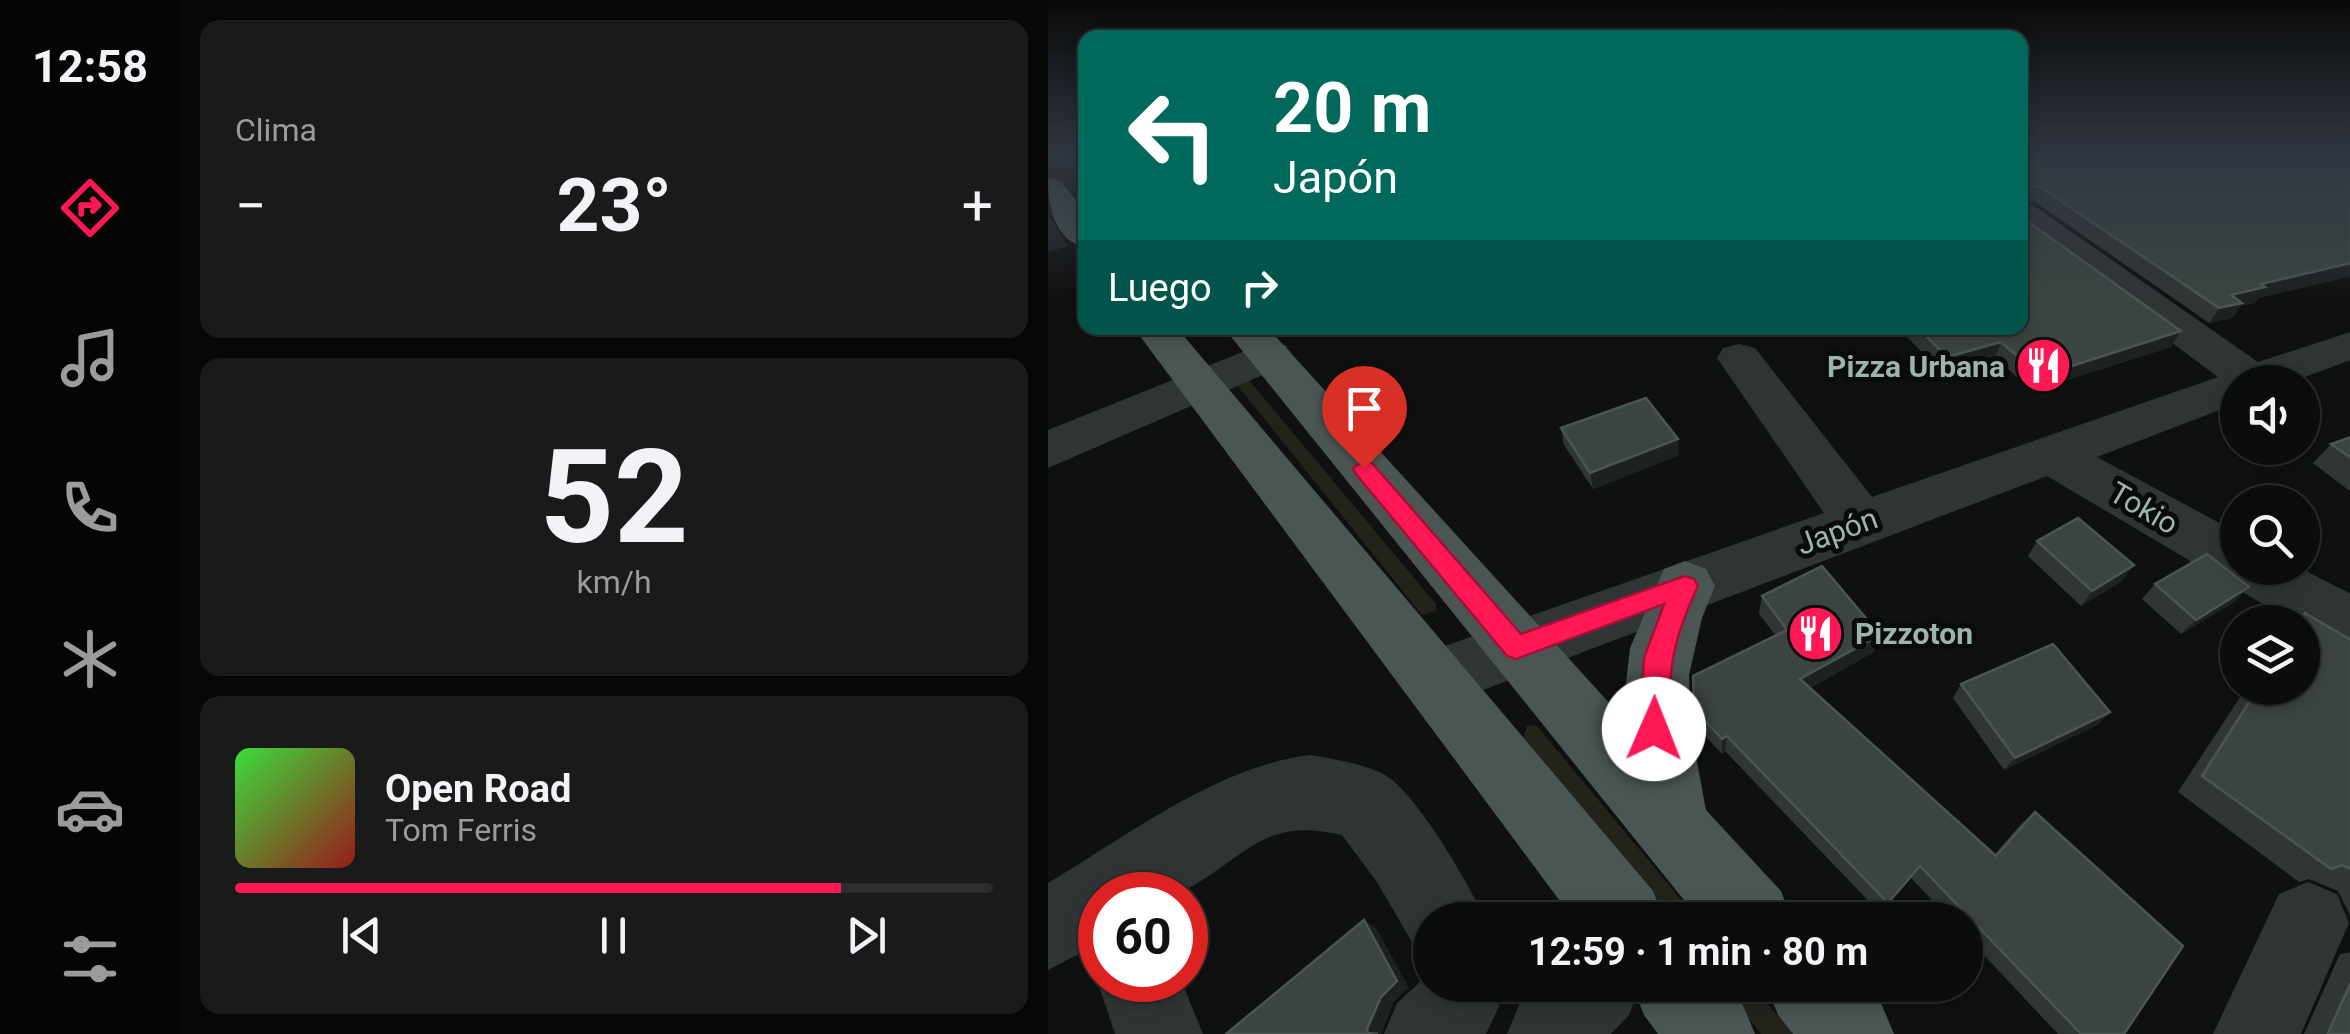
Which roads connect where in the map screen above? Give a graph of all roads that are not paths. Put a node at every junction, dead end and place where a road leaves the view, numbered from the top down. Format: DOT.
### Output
graph roads {
  1 [pos="1059,202"];
  2 [pos="2028,219"];
  3 [pos="1078,227"];
  4 [pos="1160,335"];
  5 [pos="1257,341"];
  6 [pos="2350,345"];
  7 [pos="1739,358"];
  8 [pos="2222,365"];
  9 [pos="2295,365"];
  10 [pos="1199,385"];
  11 [pos="2220,392"];
  12 [pos="1048,450"];
  13 [pos="2050,454"];
  14 [pos="1861,523"];
  15 [pos="2220,551"];
  16 [pos="2279,585"];
  17 [pos="1685,586"];
  18 [pos="2350,626"];
  19 [pos="1516,648"];
  20 [pos="1436,678"];
  21 [pos="1672,826"];
  22 [pos="1141,872"];
  23 [pos="1434,902"];
  24 [pos="1610,902"];
  25 [pos="1737,902"];
  26 [pos="2308,923"];
  27 [pos="1146,1002"];
  28 [pos="1456,1002"];
  29 [pos="1582,1002"];
  30 [pos="1687,1002"];
  31 [pos="1823,1002"];
  32 [pos="1158,1034"];
  33 [pos="1428,1034"];
  34 [pos="1551,1034"];
  35 [pos="1711,1034"];
  36 [pos="1850,1034"];
  37 [pos="2257,1034"];
  1 -- 3 [label="main road"];
  2 -- 8 [label="street"];
  4 -- 10 [label="main road"];
  5 -- 10 [label="street"];
  5 -- 19 [label="main road"];
  6 -- 9 [label="street, Japón"];
  7 -- 14 [label="street"];
  10 -- 12 [label="street"];
  10 -- 20 [label="main road"];
  11 -- 13 [label="street, Japón"];
  13 -- 14 [label="street, Japón"];
  13 -- 15 [label="street, Tokio"];
  14 -- 17 [label="street, Japón"];
  16 -- 18 [label="street"];
  17 -- 19 [label="street, Japón"];
  17 -- 21 [label="main road"];
  19 -- 20 [label="street, Japón"];
  19 -- 21 [label="main road"];
  20 -- 24 [label="main road"];
  21 -- 25 [label="main road"];
  22 -- 23 [label="street"];
  26 -- 37 [label="street"];
  27 -- 32 [label="street"];
  28 -- 33 [label="street"];
  29 -- 34 [label="street"];
  30 -- 35 [label="main road"];
  31 -- 36 [label="main road"];
}
